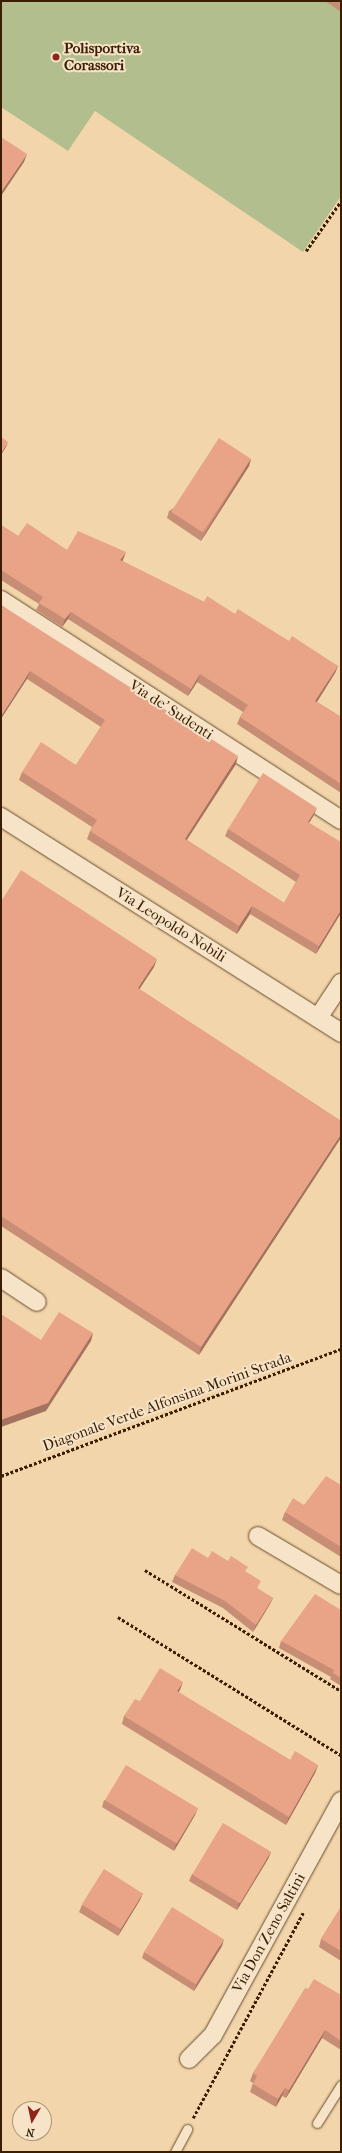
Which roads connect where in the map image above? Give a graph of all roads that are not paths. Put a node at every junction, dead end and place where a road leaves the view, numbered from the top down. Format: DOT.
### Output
graph roads {
  1 [pos="1,600"];
  2 [pos="1,817"];
  3 [pos="341,820"];
  4 [pos="341,983"];
  5 [pos="318,1018"];
  6 [pos="341,1033"];
  7 [pos="1,1278"];
  8 [pos="37,1302"];
  9 [pos="258,1536"];
  10 [pos="341,1585"];
  11 [pos="341,1801"];
  12 [pos="189,2059"];
  13 [pos="341,2085"];
  14 [pos="317,2123"];
  15 [pos="187,2129"];
  16 [pos="175,2152"];
  1 -- 3 [label="street, Via de’ Sudenti"];
  2 -- 5 [label="street, Via Leopoldo Nobili"];
  4 -- 5 [label="street"];
  5 -- 6 [label="street, Via Leopoldo Nobili"];
  7 -- 8 [label="street"];
  9 -- 10 [label="street"];
  11 -- 12 [label="street, Via Don Zeno Saltini"];
  13 -- 14 [label="lane"];
  15 -- 16 [label="lane"];
}
